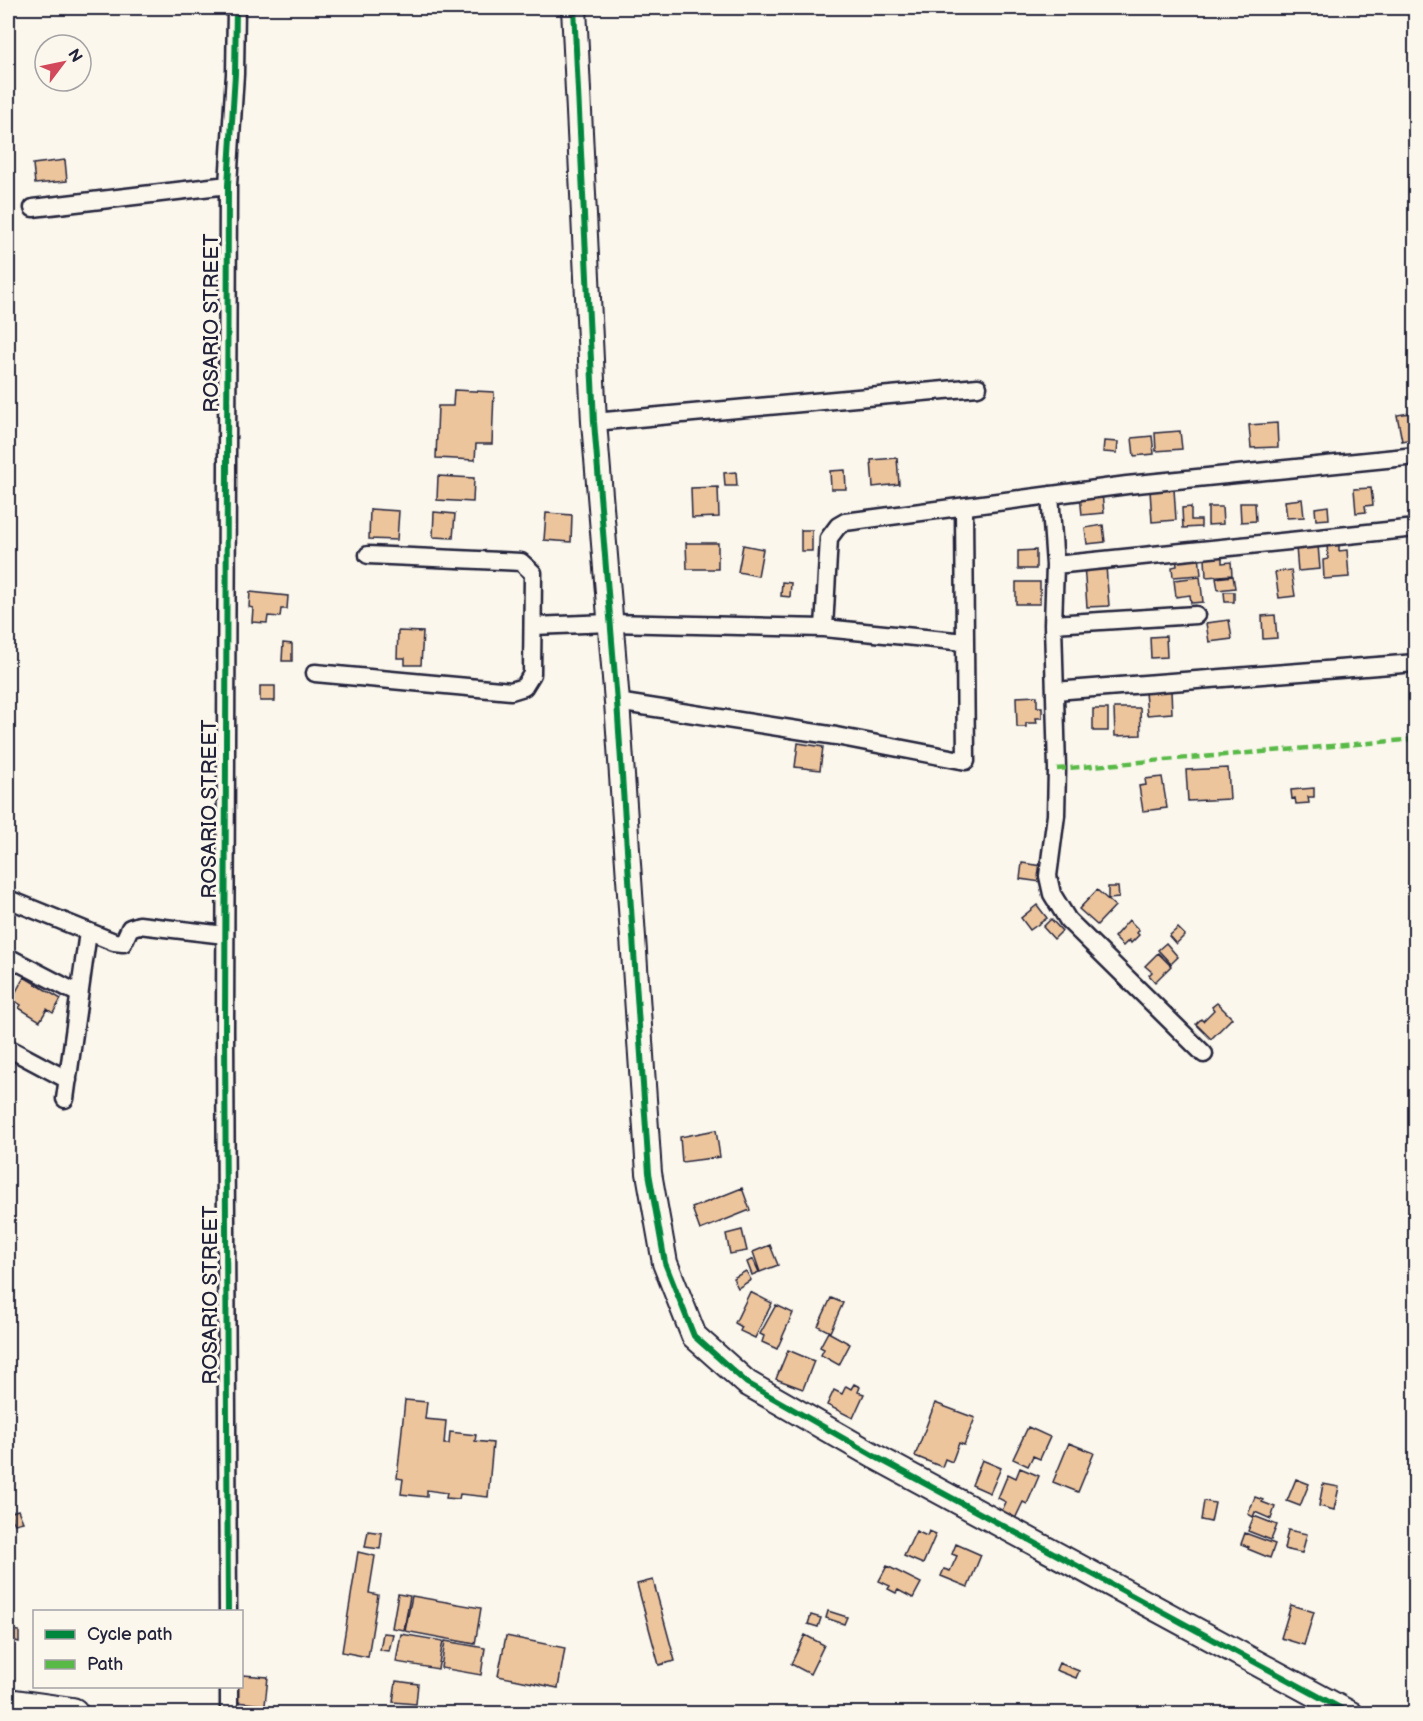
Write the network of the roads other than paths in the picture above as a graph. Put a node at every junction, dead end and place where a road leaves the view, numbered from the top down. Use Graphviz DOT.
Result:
graph roads {
  1 [pos="236,8"];
  2 [pos="574,8"];
  3 [pos="228,185"];
  4 [pos="33,208"];
  5 [pos="978,387"];
  6 [pos="594,422"];
  7 [pos="1416,456"];
  8 [pos="1050,495"];
  9 [pos="964,508"];
  10 [pos="1416,528"];
  11 [pos="368,555"];
  12 [pos="1055,565"];
  13 [pos="1196,615"];
  14 [pos="610,623"];
  15 [pos="1053,624"];
  16 [pos="533,626"];
  17 [pos="824,628"];
  18 [pos="965,642"];
  19 [pos="1416,663"];
  20 [pos="315,673"];
  21 [pos="1055,691"];
  22 [pos="617,702"];
  23 [pos="8,899"];
  24 [pos="88,932"];
  25 [pos="225,936"];
  26 [pos="8,957"];
  27 [pos="79,994"];
  28 [pos="8,1048"];
  29 [pos="1204,1054"];
  30 [pos="68,1080"];
  31 [pos="65,1099"];
  32 [pos="228,1610"];
  33 [pos="229,1688"];
  34 [pos="8,1705"];
  35 [pos="72,1713"];
  36 [pos="229,1713"];
  37 [pos="1351,1713"];
  1 -- 3 [label="street, ROSARIO STREET"];
  2 -- 6 [label="street"];
  3 -- 4 [label="street"];
  3 -- 25 [label="street, ROSARIO STREET"];
  5 -- 6 [label="street"];
  6 -- 14 [label="street"];
  7 -- 8 [label="street"];
  8 -- 9 [label="street"];
  8 -- 12 [label="street"];
  9 -- 17 [label="street"];
  9 -- 18 [label="street"];
  10 -- 12 [label="street"];
  11 -- 16 [label="street"];
  12 -- 15 [label="street"];
  13 -- 15 [label="street"];
  14 -- 16 [label="street"];
  14 -- 17 [label="street"];
  14 -- 22 [label="street"];
  15 -- 21 [label="street"];
  16 -- 20 [label="street"];
  17 -- 18 [label="street"];
  18 -- 22 [label="street"];
  19 -- 21 [label="street"];
  21 -- 29 [label="street"];
  22 -- 37 [label="street"];
  23 -- 24 [label="street"];
  24 -- 25 [label="street"];
  24 -- 27 [label="street"];
  25 -- 32 [label="street, ROSARIO STREET"];
  26 -- 27 [label="street"];
  27 -- 30 [label="street"];
  28 -- 30 [label="street"];
  30 -- 31 [label="street"];
  33 -- 36 [label="street"];
  34 -- 35 [label="highway"];
}
